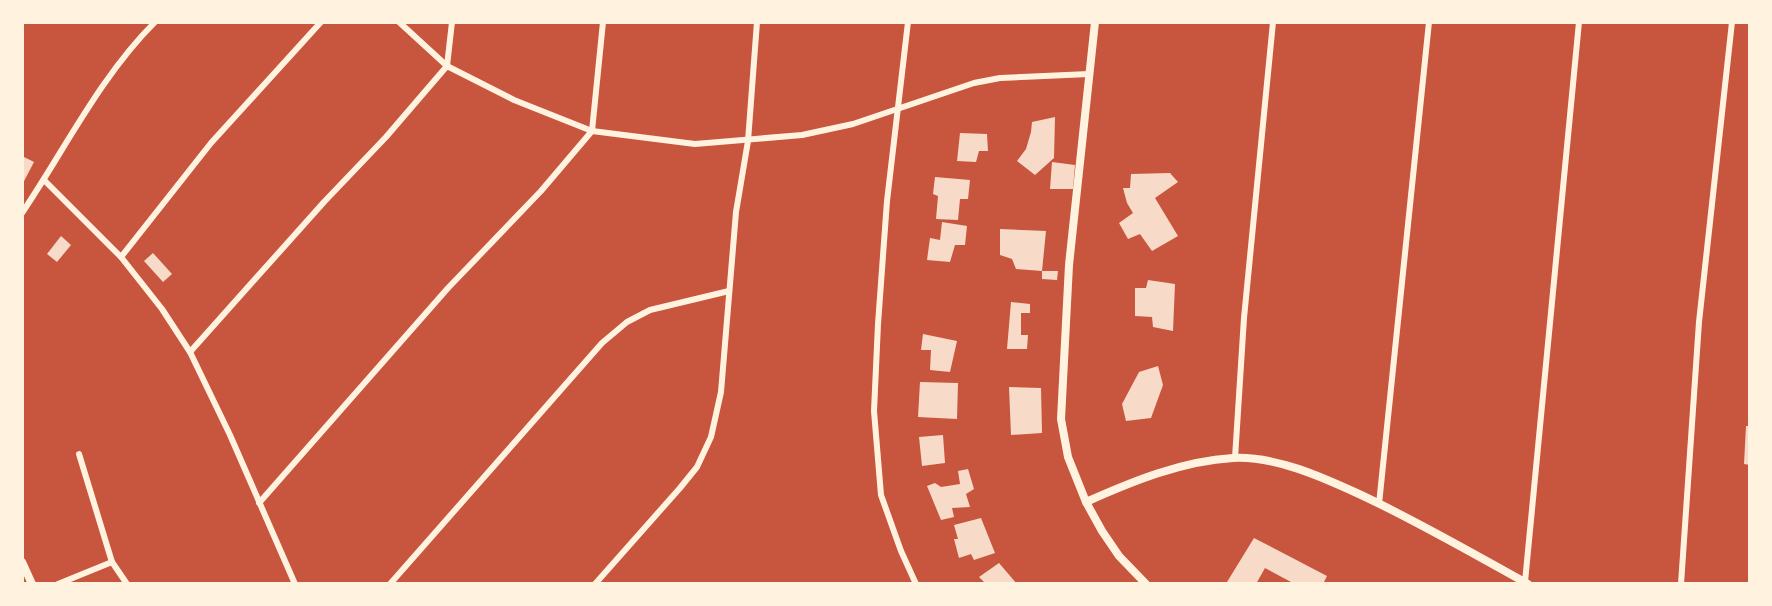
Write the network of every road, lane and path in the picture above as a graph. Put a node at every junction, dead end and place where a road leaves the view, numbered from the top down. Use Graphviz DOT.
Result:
graph roads {
  1 [pos="154,22"];
  2 [pos="321,22"];
  3 [pos="399,22"];
  4 [pos="452,22"];
  5 [pos="603,22"];
  6 [pos="757,22"];
  7 [pos="908,22"];
  8 [pos="1095,22"];
  9 [pos="1273,22"];
  10 [pos="1429,22"];
  11 [pos="1579,22"];
  12 [pos="1732,22"];
  13 [pos="447,66"];
  14 [pos="1089,75"];
  15 [pos="899,110"];
  16 [pos="592,131"];
  17 [pos="748,141"];
  18 [pos="44,180"];
  19 [pos="22,213"];
  20 [pos="121,257"];
  21 [pos="729,291"];
  22 [pos="190,352"];
  23 [pos="79,454"];
  24 [pos="1235,458"];
  25 [pos="1086,502"];
  26 [pos="259,503"];
  27 [pos="1379,504"];
  28 [pos="22,562"];
  29 [pos="112,562"];
  30 [pos="1526,583"];
  31 [pos="32,584"];
  32 [pos="58,584"];
  33 [pos="127,584"];
  34 [pos="295,584"];
  35 [pos="390,584"];
  36 [pos="596,584"];
  37 [pos="916,584"];
  38 [pos="1146,584"];
  39 [pos="1681,584"];
  1 -- 18 [label="street"];
  2 -- 20 [label="street"];
  3 -- 13 [label="street"];
  4 -- 13 [label="street"];
  5 -- 16 [label="street"];
  6 -- 17 [label="street"];
  7 -- 15 [label="street"];
  8 -- 14 [label="street"];
  9 -- 24 [label="street"];
  10 -- 27 [label="street"];
  11 -- 30 [label="street"];
  12 -- 39 [label="street"];
  13 -- 16 [label="street"];
  13 -- 22 [label="street"];
  14 -- 15 [label="street"];
  14 -- 25 [label="street"];
  15 -- 17 [label="street"];
  15 -- 37 [label="street"];
  16 -- 17 [label="street"];
  16 -- 26 [label="street"];
  17 -- 21 [label="street"];
  18 -- 19 [label="street"];
  18 -- 20 [label="street"];
  20 -- 22 [label="street"];
  21 -- 35 [label="street"];
  21 -- 36 [label="street"];
  22 -- 26 [label="street"];
  23 -- 29 [label="street"];
  24 -- 25 [label="street"];
  24 -- 27 [label="street"];
  25 -- 38 [label="street"];
  26 -- 34 [label="street"];
  27 -- 30 [label="street"];
  28 -- 31 [label="street"];
  29 -- 32 [label="street"];
  29 -- 33 [label="street"];
}
